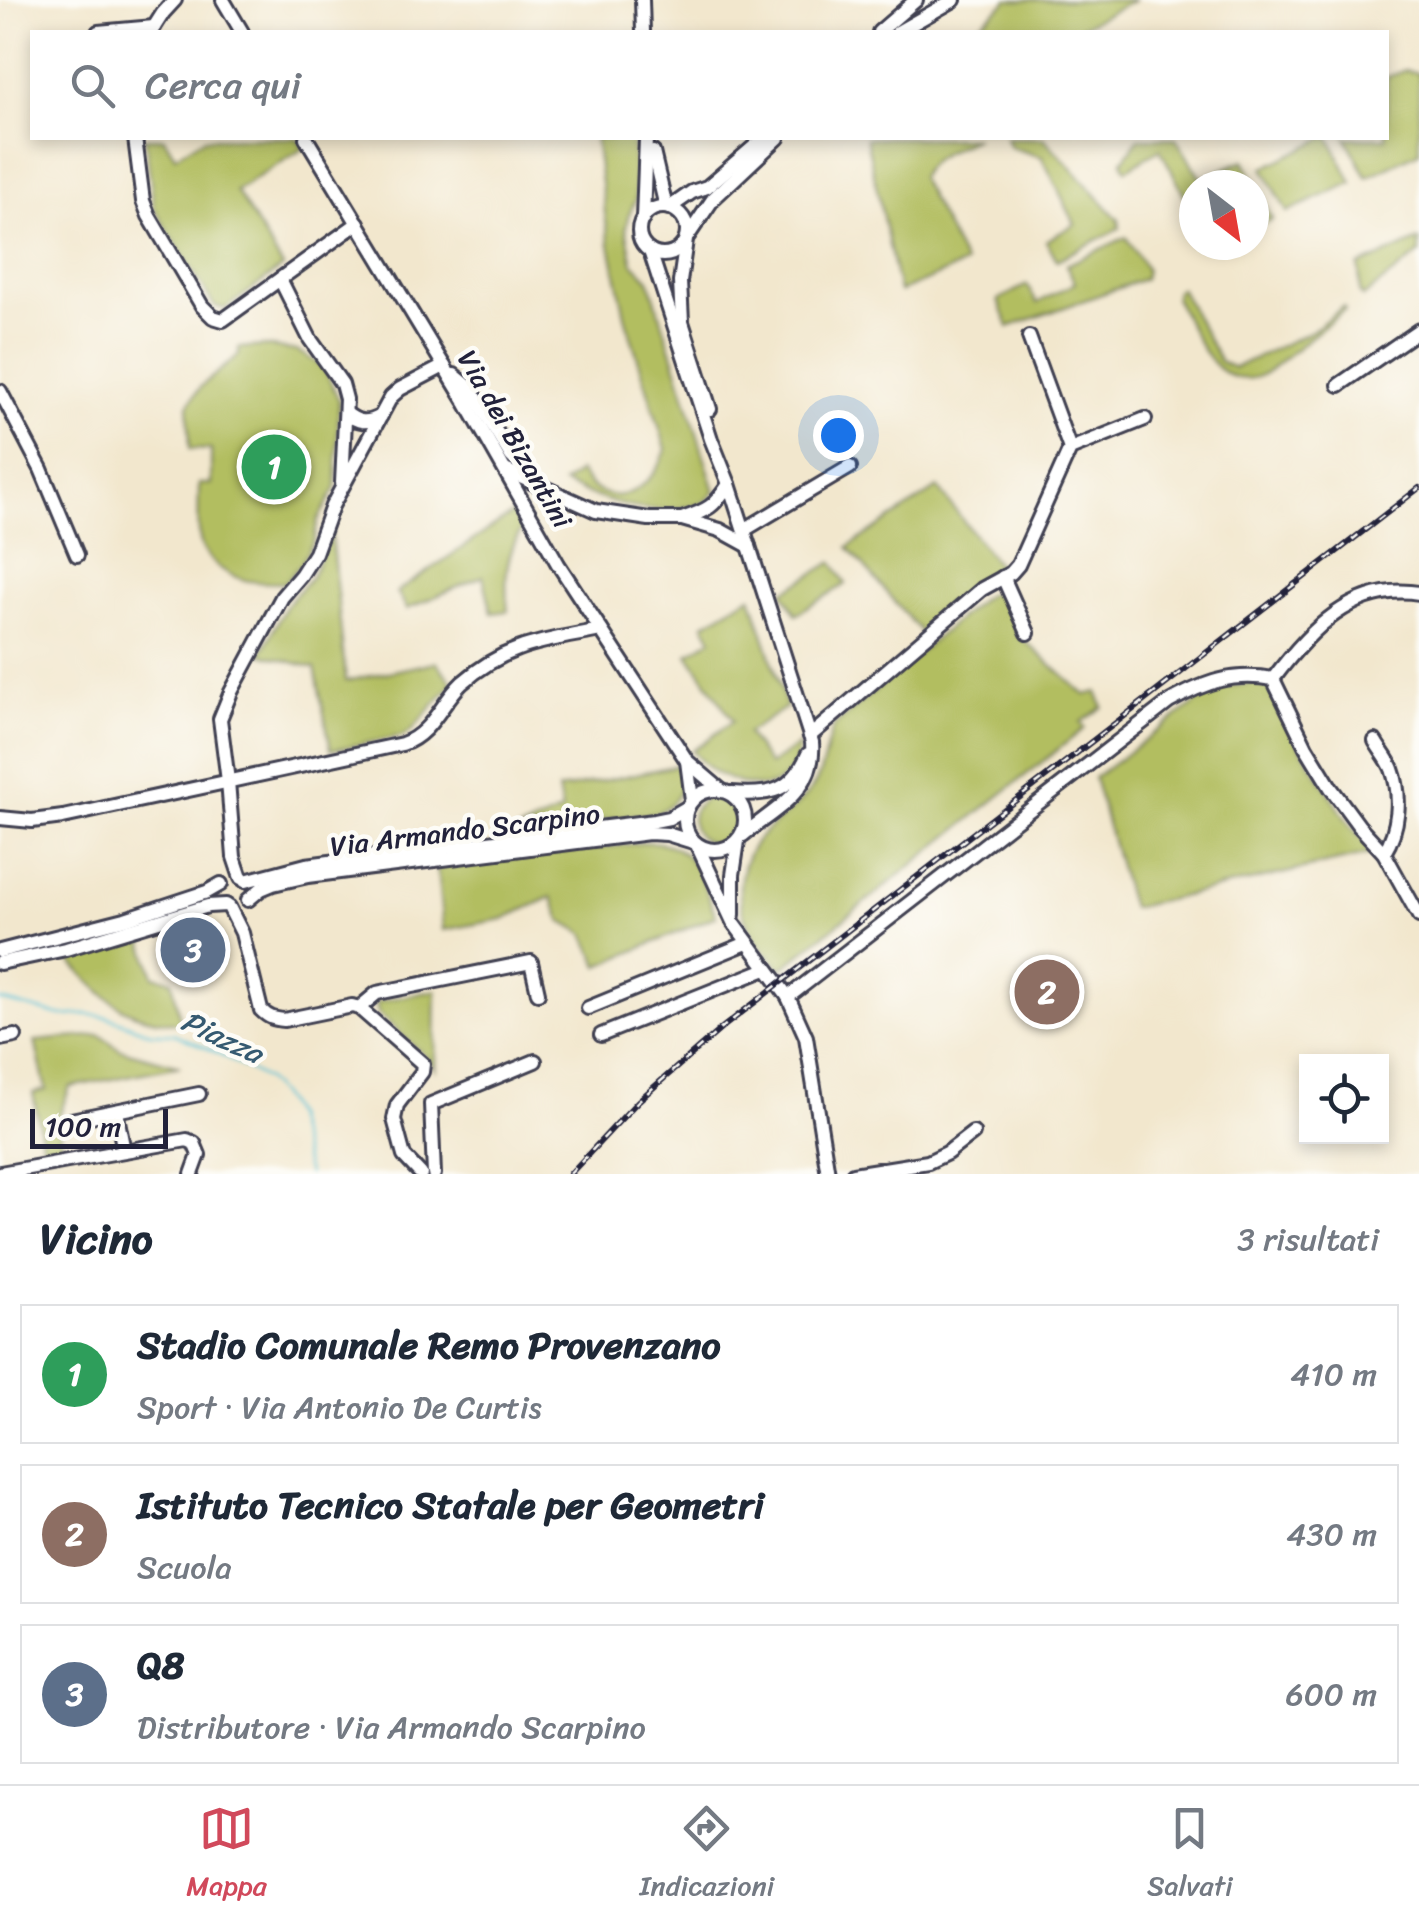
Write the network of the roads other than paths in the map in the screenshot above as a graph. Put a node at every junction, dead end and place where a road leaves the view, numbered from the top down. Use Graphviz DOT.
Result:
graph roads {
  1 [pos="175,0"];
  2 [pos="223,0"];
  3 [pos="642,0"];
  4 [pos="918,0"];
  5 [pos="954,0"];
  6 [pos="165,6"];
  7 [pos="931,15"];
  8 [pos="153,30"];
  9 [pos="241,30"];
  10 [pos="643,30"];
  11 [pos="881,30"];
  12 [pos="902,30"];
  13 [pos="134,140"];
  14 [pos="307,140"];
  15 [pos="648,140"];
  16 [pos="648,140"];
  17 [pos="762,140"];
  18 [pos="776,140"];
  19 [pos="659,184"];
  20 [pos="692,192"];
  21 [pos="668,208"];
  22 [pos="643,219"];
  23 [pos="358,223"];
  24 [pos="686,239"];
  25 [pos="650,251"];
  26 [pos="280,278"];
  27 [pos="1419,330"];
  28 [pos="1029,337"];
  29 [pos="446,368"];
  30 [pos="1339,386"];
  31 [pos="0,391"];
  32 [pos="4,413"];
  33 [pos="346,413"];
  34 [pos="381,416"];
  35 [pos="1145,419"];
  36 [pos="1070,449"];
  37 [pos="506,463"];
  38 [pos="850,467"];
  39 [pos="730,484"];
  40 [pos="541,486"];
  41 [pos="341,492"];
  42 [pos="518,496"];
  43 [pos="682,519"];
  44 [pos="744,530"];
  45 [pos="750,546"];
  46 [pos="77,555"];
  47 [pos="1003,577"];
  48 [pos="1419,593"];
  49 [pos="601,630"];
  50 [pos="1028,633"];
  51 [pos="1273,678"];
  52 [pos="811,739"];
  53 [pos="1375,741"];
  54 [pos="687,761"];
  55 [pos="228,781"];
  56 [pos="725,792"];
  57 [pos="690,804"];
  58 [pos="0,818"];
  59 [pos="740,838"];
  60 [pos="695,843"];
  61 [pos="1384,853"];
  62 [pos="234,857"];
  63 [pos="243,880"];
  64 [pos="223,882"];
  65 [pos="236,904"];
  66 [pos="1419,916"];
  67 [pos="733,922"];
  68 [pos="747,944"];
  69 [pos="0,951"];
  70 [pos="0,964"];
  71 [pos="766,969"];
  72 [pos="538,993"];
  73 [pos="788,997"];
  74 [pos="359,1008"];
  75 [pos="588,1008"];
  76 [pos="601,1035"];
  77 [pos="15,1036"];
  78 [pos="0,1039"];
  79 [pos="535,1062"];
  80 [pos="199,1094"];
  81 [pos="116,1111"];
  82 [pos="71,1120"];
  83 [pos="973,1132"];
  84 [pos="124,1152"];
  85 [pos="3,1174"];
  86 [pos="192,1174"];
  87 [pos="421,1174"];
  88 [pos="434,1174"];
  89 [pos="828,1174"];
  90 [pos="853,1174"];
  1 -- 6 [label="street"];
  2 -- 9 [label="street"];
  3 -- 10 [label="street"];
  4 -- 7 [label="street"];
  4 -- 11 [label="street"];
  5 -- 7 [label="street"];
  6 -- 8 [label="street"];
  7 -- 12 [label="street"];
  13 -- 26 [label="street"];
  14 -- 23 [label="street, Via dei Bizantini"];
  15 -- 19 [label="street"];
  16 -- 22 [label="street"];
  17 -- 20 [label="street"];
  18 -- 24 [label="street"];
  19 -- 20 [label="street"];
  19 -- 21 [label="street"];
  20 -- 21 [label="street"];
  21 -- 22 [label="street"];
  21 -- 24 [label="street"];
  22 -- 25 [label="street"];
  23 -- 26 [label="street"];
  23 -- 29 [label="street, Via dei Bizantini"];
  24 -- 25 [label="street"];
  24 -- 39 [label="street"];
  25 -- 39 [label="street"];
  26 -- 33 [label="street"];
  27 -- 30 [label="street"];
  28 -- 36 [label="street"];
  29 -- 34 [label="street"];
  29 -- 37 [label="street, Via dei Bizantini"];
  31 -- 32 [label="street"];
  32 -- 46 [label="street"];
  33 -- 34 [label="street"];
  33 -- 41 [label="street"];
  34 -- 41 [label="street"];
  35 -- 36 [label="street"];
  36 -- 47 [label="street"];
  37 -- 40 [label="street"];
  37 -- 42 [label="street, Via dei Bizantini"];
  38 -- 44 [label="street"];
  39 -- 43 [label="street"];
  39 -- 44 [label="street"];
  40 -- 42 [label="street"];
  40 -- 43 [label="street"];
  41 -- 55 [label="street"];
  42 -- 49 [label="street, Via dei Bizantini"];
  43 -- 45 [label="street"];
  44 -- 45 [label="street"];
  45 -- 52 [label="street"];
  47 -- 50 [label="street"];
  47 -- 52 [label="street"];
  48 -- 51 [label="street"];
  49 -- 54 [label="street, Via dei Bizantini"];
  49 -- 55 [label="street"];
  51 -- 61 [label="street"];
  51 -- 73 [label="street"];
  52 -- 56 [label="street"];
  52 -- 59 [label="street"];
  53 -- 61 [label="street"];
  54 -- 56 [label="street, Via dei Bizantini"];
  54 -- 57 [label="street, Via dei Bizantini"];
  55 -- 58 [label="street"];
  55 -- 62 [label="street"];
  56 -- 57 [label="street"];
  56 -- 59 [label="street"];
  57 -- 60 [label="street"];
  57 -- 63 [label="street, Via Armando Scarpino"];
  59 -- 60 [label="street"];
  59 -- 67 [label="street"];
  60 -- 65 [label="street, Via Armando Scarpino"];
  60 -- 67 [label="street"];
  61 -- 66 [label="street"];
  62 -- 63 [label="street"];
  62 -- 64 [label="street"];
  63 -- 64 [label="street"];
  63 -- 65 [label="street"];
  64 -- 65 [label="street"];
  64 -- 69 [label="street"];
  65 -- 70 [label="street, Via Armando Scarpino"];
  65 -- 74 [label="street"];
  67 -- 68 [label="street"];
  68 -- 71 [label="street"];
  68 -- 75 [label="street"];
  71 -- 73 [label="street"];
  71 -- 76 [label="street"];
  72 -- 74 [label="street"];
  73 -- 89 [label="street"];
  74 -- 87 [label="street"];
  77 -- 78 [label="street"];
  79 -- 88 [label="street"];
  80 -- 81 [label="street"];
  81 -- 82 [label="street"];
  81 -- 84 [label="street"];
  83 -- 90 [label="street"];
  84 -- 85 [label="street"];
  84 -- 86 [label="street"];
}
